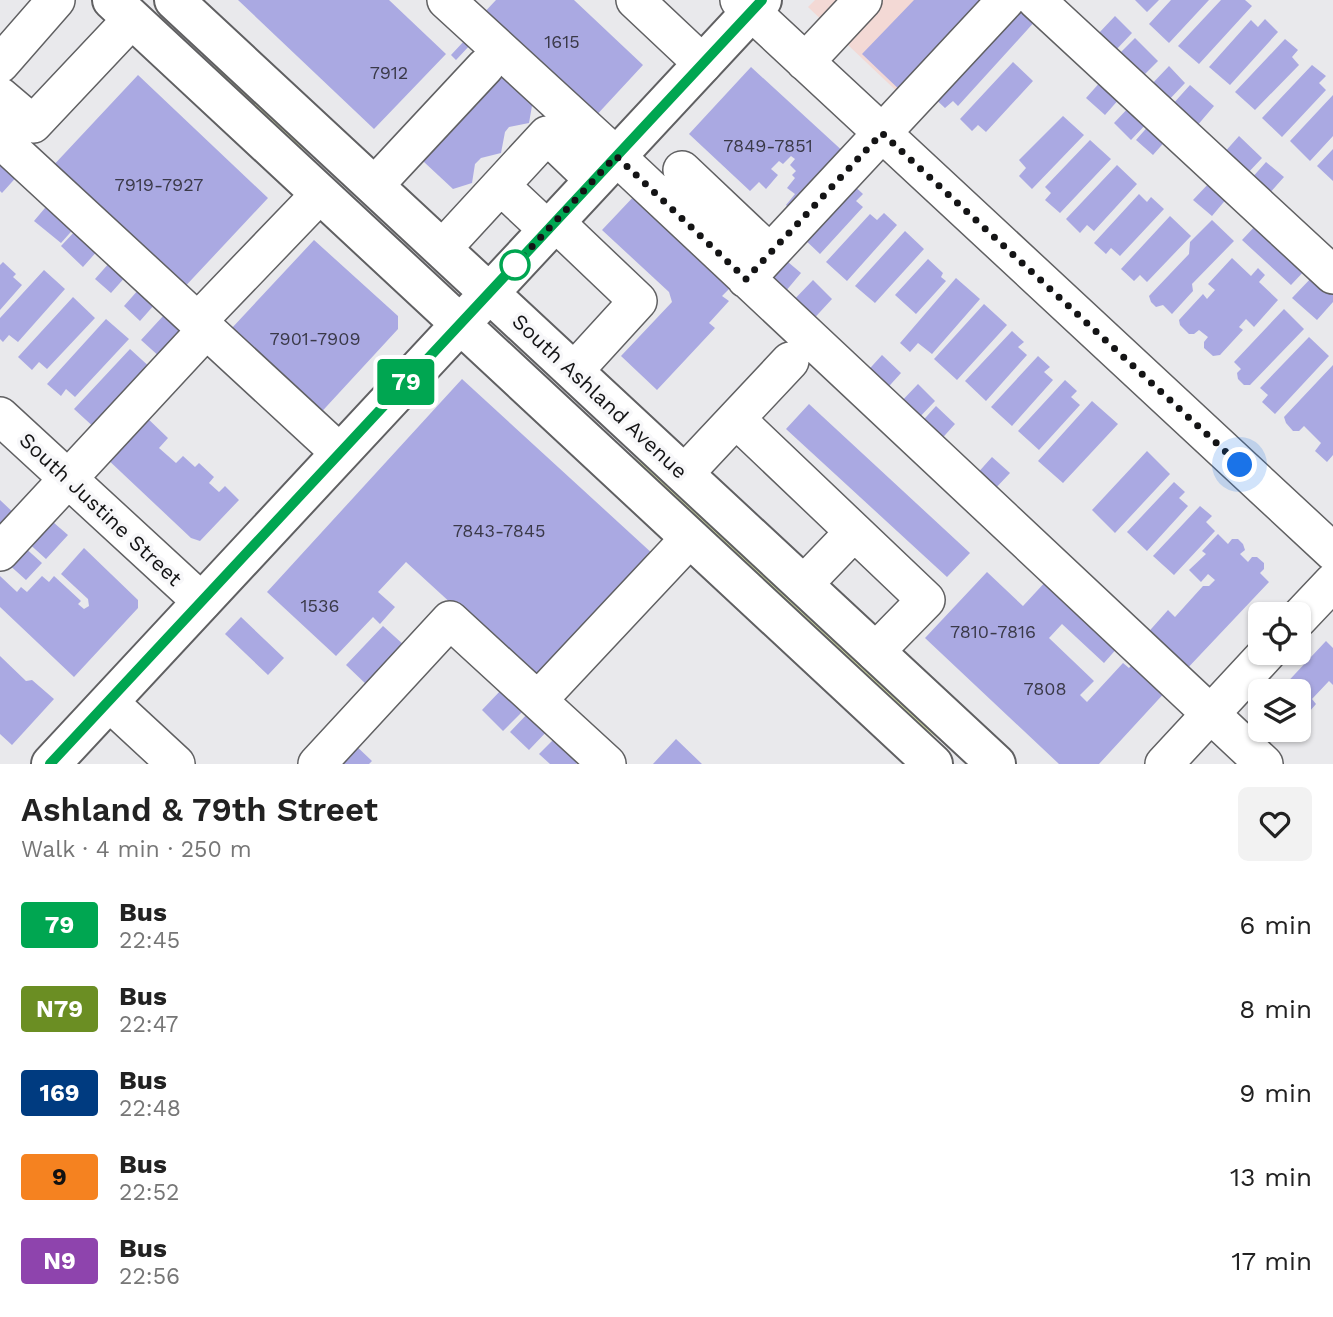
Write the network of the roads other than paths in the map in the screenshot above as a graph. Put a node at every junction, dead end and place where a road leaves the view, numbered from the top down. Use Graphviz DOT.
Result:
graph roads {
  1 [pos="56,0"];
  2 [pos="174,0"];
  3 [pos="635,0"];
  4 [pos="863,0"];
  5 [pos="1006,0"];
  6 [pos="1036,0"];
  7 [pos="751,4"];
  8 [pos="465,6"];
  9 [pos="122,9"];
  10 [pos="806,62"];
  11 [pos="0,64"];
  12 [pos="703,64"];
  13 [pos="485,68"];
  14 [pos="0,96"];
  15 [pos="882,133"];
  16 [pos="0,139"];
  17 [pos="605,168"];
  18 [pos="374,186"];
  19 [pos="501,186"];
  20 [pos="685,189"];
  21 [pos="320,194"];
  22 [pos="551,226"];
  23 [pos="757,241"];
  24 [pos="442,249"];
  25 [pos="1333,275"];
  26 [pos="746,279"];
  27 [pos="489,293"];
  28 [pos="460,324"];
  29 [pos="202,326"];
  30 [pos="790,361"];
  31 [pos="574,371"];
  32 [pos="0,416"];
  33 [pos="736,419"];
  34 [pos="340,453"];
  35 [pos="684,474"];
  36 [pos="68,479"];
  37 [pos="854,531"];
  38 [pos="690,538"];
  39 [pos="0,552"];
  40 [pos="1333,552"];
  41 [pos="1333,582"];
  42 [pos="803,585"];
  43 [pos="202,602"];
  44 [pos="1311,605"];
  45 [pos="875,652"];
  46 [pos="1256,665"];
  47 [pos="538,700"];
  48 [pos="109,702"];
  49 [pos="1210,714"];
  50 [pos="51,764"];
  51 [pos="176,764"];
  52 [pos="317,764"];
  53 [pos="607,764"];
  54 [pos="933,764"];
  55 [pos="996,764"];
  56 [pos="1164,764"];
  57 [pos="1264,764"];
  1 -- 11 [label="street"];
  2 -- 18 [label="main road, South Ashland Avenue"];
  3 -- 12 [label="street"];
  4 -- 10 [label="street"];
  5 -- 15 [label="street"];
  6 -- 25 [label="street"];
  7 -- 10 [label="street"];
  7 -- 12 [label="main road"];
  8 -- 17 [label="street"];
  9 -- 14 [label="street"];
  9 -- 21 [label="main road, South Ashland Avenue"];
  10 -- 15 [label="street"];
  12 -- 17 [label="main road"];
  13 -- 18 [label="street"];
  15 -- 26 [label="street"];
  15 -- 40 [label="street"];
  16 -- 29 [label="street"];
  17 -- 19 [label="street"];
  17 -- 20 [label="street"];
  17 -- 22 [label="main road"];
  18 -- 24 [label="main road, South Ashland Avenue"];
  19 -- 22 [label="street"];
  19 -- 24 [label="street"];
  20 -- 23 [label="street"];
  20 -- 26 [label="street"];
  21 -- 28 [label="main road, South Ashland Avenue"];
  21 -- 29 [label="street"];
  22 -- 27 [label="main road"];
  22 -- 31 [label="street"];
  24 -- 27 [label="main road, South Ashland Avenue"];
  26 -- 49 [label="street"];
  27 -- 28 [label="main road"];
  27 -- 31 [label="main road, South Ashland Avenue"];
  28 -- 34 [label="main road"];
  28 -- 38 [label="main road, South Ashland Avenue"];
  29 -- 34 [label="street"];
  29 -- 36 [label="street"];
  30 -- 33 [label="street"];
  31 -- 35 [label="main road, South Ashland Avenue"];
  32 -- 36 [label="street, South Justine Street"];
  33 -- 35 [label="street"];
  33 -- 37 [label="street"];
  34 -- 43 [label="main road"];
  35 -- 42 [label="main road, South Ashland Avenue"];
  36 -- 39 [label="street"];
  36 -- 43 [label="street, South Justine Street"];
  37 -- 42 [label="street"];
  37 -- 45 [label="street"];
  38 -- 47 [label="street"];
  38 -- 54 [label="main road, South Ashland Avenue"];
  41 -- 44 [label="street"];
  42 -- 45 [label="main road, South Ashland Avenue"];
  43 -- 48 [label="main road"];
  45 -- 55 [label="main road, South Ashland Avenue"];
  46 -- 49 [label="street"];
  47 -- 52 [label="street"];
  47 -- 53 [label="street"];
  48 -- 50 [label="main road"];
  48 -- 51 [label="street"];
  49 -- 56 [label="street"];
  49 -- 57 [label="street"];
}
